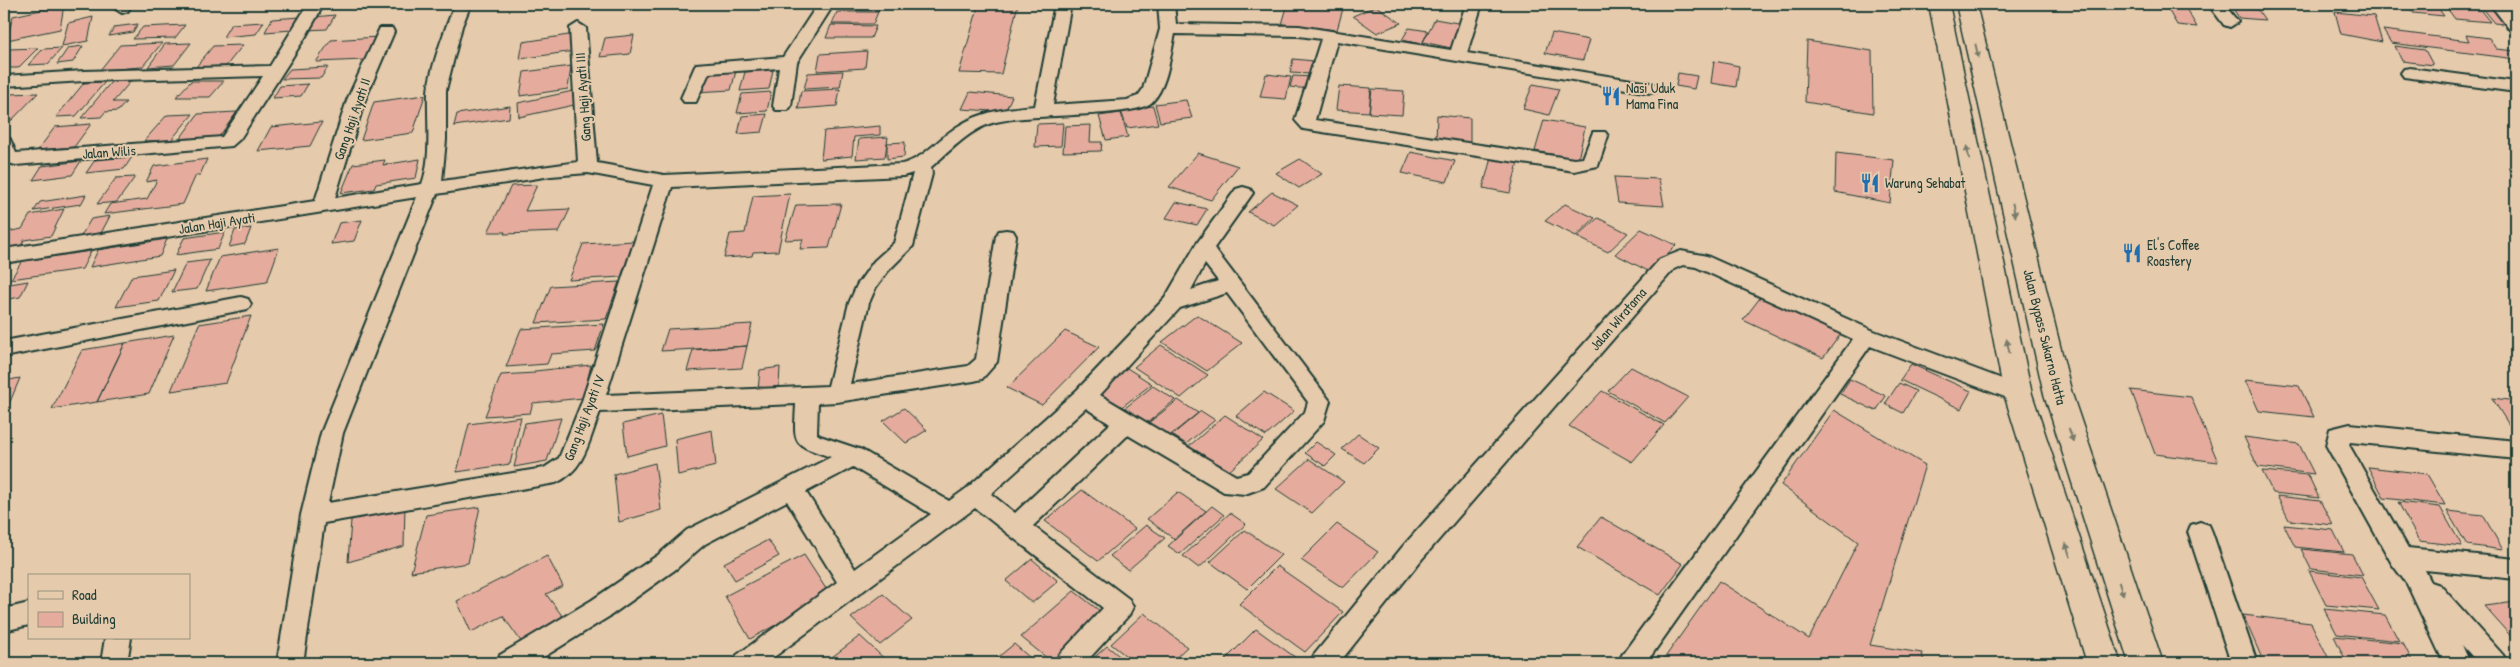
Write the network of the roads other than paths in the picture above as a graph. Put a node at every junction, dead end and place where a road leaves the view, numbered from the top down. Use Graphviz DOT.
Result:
graph roads {
  1 [pos="316,4"];
  2 [pos="463,4"];
  3 [pos="826,4"];
  4 [pos="1063,4"];
  5 [pos="1166,4"];
  6 [pos="1474,4"];
  7 [pos="1938,4"];
  8 [pos="1966,4"];
  9 [pos="2216,4"];
  10 [pos="2498,4"];
  11 [pos="2230,22"];
  12 [pos="2516,26"];
  13 [pos="578,28"];
  14 [pos="1168,29"];
  15 [pos="386,32"];
  16 [pos="1331,35"];
  17 [pos="1458,55"];
  18 [pos="788,62"];
  19 [pos="275,71"];
  20 [pos="2410,73"];
  21 [pos="4,81"];
  22 [pos="2516,87"];
  23 [pos="1650,88"];
  24 [pos="690,98"];
  25 [pos="782,106"];
  26 [pos="1042,111"];
  27 [pos="1599,136"];
  28 [pos="4,143"];
  29 [pos="921,166"];
  30 [pos="588,167"];
  31 [pos="1974,178"];
  32 [pos="664,181"];
  33 [pos="2007,182"];
  34 [pos="430,191"];
  35 [pos="1243,193"];
  36 [pos="323,207"];
  37 [pos="1006,236"];
  38 [pos="1204,248"];
  39 [pos="4,256"];
  40 [pos="1230,284"];
  41 [pos="1174,303"];
  42 [pos="241,304"];
  43 [pos="1866,336"];
  44 [pos="4,349"];
  45 [pos="837,394"];
  46 [pos="2018,394"];
  47 [pos="806,395"];
  48 [pos="1084,396"];
  49 [pos="592,404"];
  50 [pos="1126,423"];
  51 [pos="2516,450"];
  52 [pos="854,456"];
  53 [pos="790,488"];
  54 [pos="975,495"];
  55 [pos="949,513"];
  56 [pos="313,515"];
  57 [pos="1015,528"];
  58 [pos="2200,532"];
  59 [pos="2408,567"];
  60 [pos="2516,569"];
  61 [pos="852,585"];
  62 [pos="28,614"];
  63 [pos="4,620"];
  64 [pos="118,640"];
  65 [pos="114,663"];
  66 [pos="290,663"];
  67 [pos="508,663"];
  68 [pos="746,663"];
  69 [pos="1068,663"];
  70 [pos="1323,663"];
  71 [pos="1630,663"];
  72 [pos="2104,663"];
  73 [pos="2146,663"];
  74 [pos="2244,663"];
  75 [pos="2457,663"];
  76 [pos="2494,663"];
  1 -- 19 [label="street"];
  2 -- 34 [label="street"];
  3 -- 18 [label="street"];
  4 -- 26 [label="street"];
  5 -- 14 [label="street"];
  6 -- 17 [label="street"];
  31 -- 7 [label="highway, one-way"];
  8 -- 33 [label="highway, Jalan Bypass Sukarno Hatta, one-way"];
  9 -- 11 [label="street"];
  10 -- 12 [label="street"];
  13 -- 30 [label="street, Gang Haji Ayati III"];
  14 -- 16 [label="street"];
  14 -- 26 [label="street"];
  15 -- 36 [label="street, Gang Haji Ayati II"];
  16 -- 17 [label="street"];
  16 -- 27 [label="street"];
  17 -- 23 [label="street"];
  18 -- 24 [label="street"];
  18 -- 25 [label="street"];
  19 -- 21 [label="street"];
  19 -- 28 [label="street, Jalan Wilis"];
  20 -- 22 [label="street"];
  26 -- 29 [label="street"];
  29 -- 32 [label="street, Jalan Haji Ayati"];
  29 -- 45 [label="street"];
  30 -- 32 [label="street, Jalan Haji Ayati"];
  30 -- 34 [label="street, Jalan Haji Ayati"];
  31 -- 33 [label="highway"];
  46 -- 31 [label="highway, one-way"];
  32 -- 49 [label="street, Gang Haji Ayati IV"];
  33 -- 73 [label="highway, Jalan Bypass Sukarno Hatta, one-way"];
  34 -- 36 [label="street, Jalan Haji Ayati"];
  34 -- 56 [label="street"];
  35 -- 38 [label="street"];
  36 -- 39 [label="street, Jalan Haji Ayati"];
  37 -- 45 [label="street"];
  38 -- 40 [label="street"];
  38 -- 41 [label="street"];
  40 -- 41 [label="street"];
  40 -- 50 [label="street"];
  41 -- 48 [label="street"];
  42 -- 44 [label="street"];
  43 -- 46 [label="street, Jalan Wiratama"];
  43 -- 70 [label="street, Jalan Wiratama"];
  43 -- 71 [label="street"];
  45 -- 47 [label="street"];
  72 -- 46 [label="highway, one-way"];
  47 -- 49 [label="street"];
  47 -- 52 [label="street"];
  48 -- 50 [label="street"];
  48 -- 54 [label="street"];
  49 -- 56 [label="street, Gang Haji Ayati IV"];
  50 -- 57 [label="street"];
  51 -- 59 [label="street"];
  52 -- 53 [label="street"];
  52 -- 55 [label="street"];
  53 -- 61 [label="street"];
  53 -- 67 [label="street"];
  54 -- 55 [label="street"];
  54 -- 57 [label="street"];
  55 -- 61 [label="street"];
  56 -- 66 [label="street"];
  57 -- 69 [label="street"];
  58 -- 74 [label="street"];
  59 -- 60 [label="street"];
  59 -- 75 [label="street"];
  59 -- 76 [label="street"];
  61 -- 68 [label="street"];
  62 -- 63 [label="street"];
  64 -- 65 [label="street"];
}
